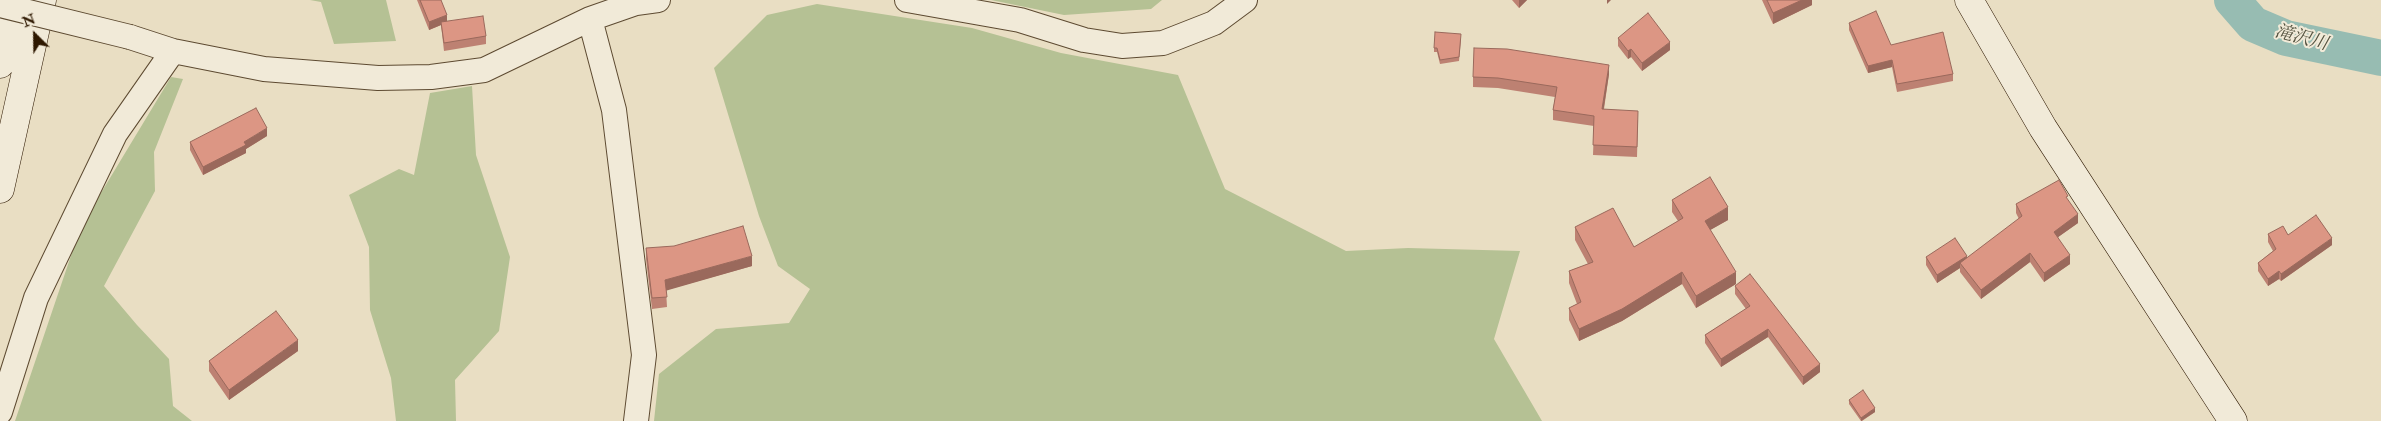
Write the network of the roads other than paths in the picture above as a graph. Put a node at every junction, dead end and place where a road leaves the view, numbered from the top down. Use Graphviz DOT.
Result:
graph roads {
  1 [pos="15,0"];
  2 [pos="42,0"];
  3 [pos="56,0"];
  4 [pos="658,0"];
  5 [pos="908,0"];
  6 [pos="1245,0"];
  7 [pos="1969,0"];
  8 [pos="0,5"];
  9 [pos="590,19"];
  10 [pos="173,51"];
  11 [pos="0,64"];
  12 [pos="0,190"];
  13 [pos="0,412"];
  14 [pos="636,421"];
  15 [pos="2233,421"];
  1 -- 11 [label="street"];
  2 -- 12 [label="street"];
  3 -- 12 [label="street"];
  4 -- 9 [label="street"];
  5 -- 6 [label="street"];
  7 -- 15 [label="street"];
  8 -- 10 [label="street, bridge"];
  9 -- 10 [label="street"];
  9 -- 14 [label="street"];
  10 -- 13 [label="street"];
}
